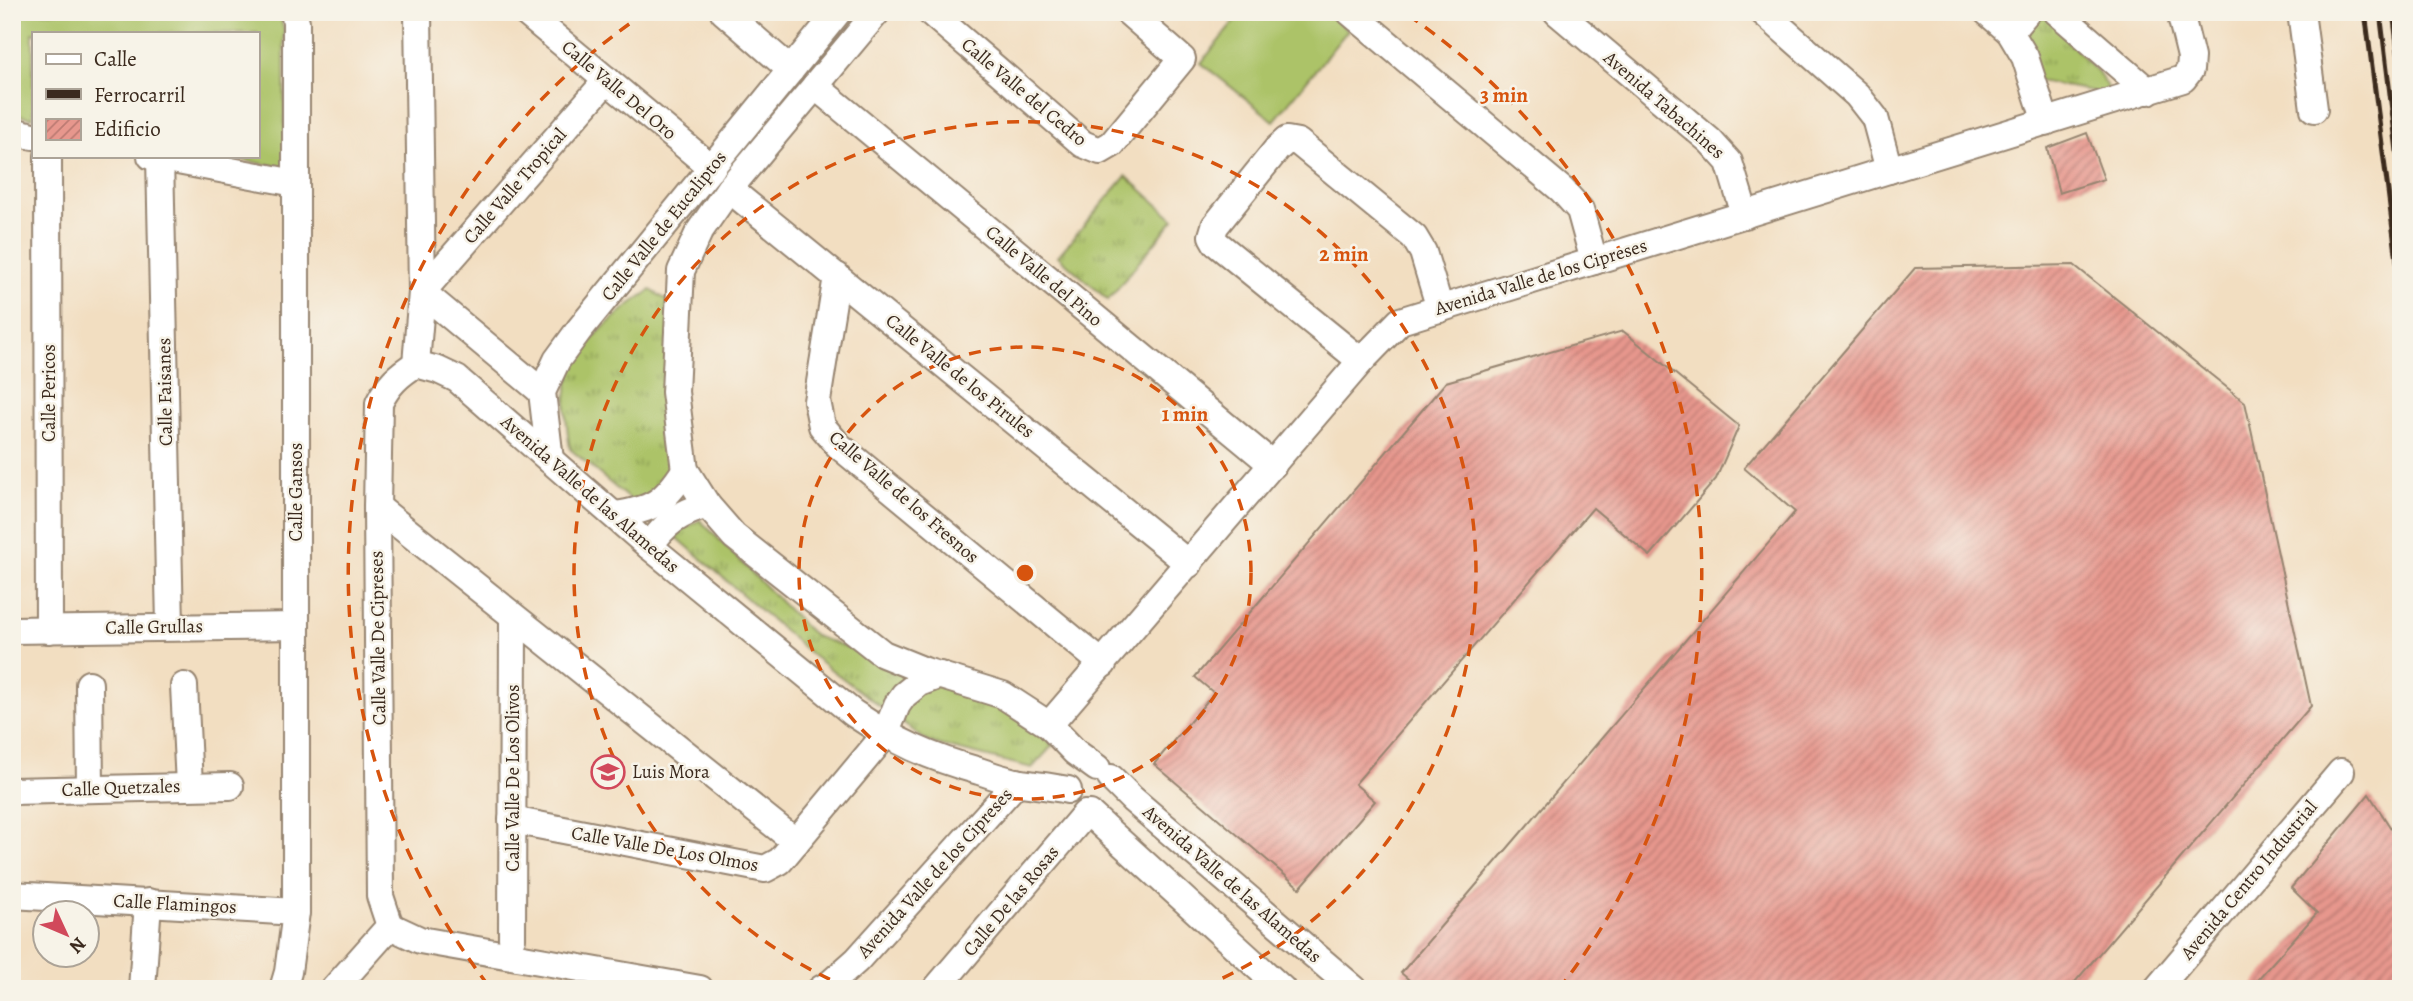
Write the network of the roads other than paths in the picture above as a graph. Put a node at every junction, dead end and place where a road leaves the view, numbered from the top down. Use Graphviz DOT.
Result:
graph roads {
  1 [pos="293,12"];
  2 [pos="418,12"];
  3 [pos="525,12"];
  4 [pos="724,12"];
  5 [pos="838,12"];
  6 [pos="877,12"];
  7 [pos="929,12"];
  8 [pos="1128,12"];
  9 [pos="1350,12"];
  10 [pos="1557,12"];
  11 [pos="1763,12"];
  12 [pos="1987,12"];
  13 [pos="2057,12"];
  14 [pos="2180,12"];
  15 [pos="2301,12"];
  16 [pos="2018,22"];
  17 [pos="791,69"];
  18 [pos="607,80"];
  19 [pos="815,86"];
  20 [pos="2148,91"];
  21 [pos="2314,109"];
  22 [pos="2046,122"];
  23 [pos="12,131"];
  24 [pos="32,136"];
  25 [pos="48,158"];
  26 [pos="155,158"];
  27 [pos="160,158"];
  28 [pos="712,168"];
  29 [pos="1889,170"];
  30 [pos="295,183"];
  31 [pos="729,189"];
  32 [pos="1745,215"];
  33 [pos="650,244"];
  34 [pos="1594,261"];
  35 [pos="681,271"];
  36 [pos="837,276"];
  37 [pos="422,292"];
  38 [pos="1440,309"];
  39 [pos="1361,361"];
  40 [pos="416,364"];
  41 [pos="542,392"];
  42 [pos="550,460"];
  43 [pos="1273,465"];
  44 [pos="685,470"];
  45 [pos="707,505"];
  46 [pos="377,508"];
  47 [pos="615,516"];
  48 [pos="649,546"];
  49 [pos="1189,564"];
  50 [pos="513,618"];
  51 [pos="170,626"];
  52 [pos="296,626"];
  53 [pos="12,630"];
  54 [pos="50,630"];
  55 [pos="1103,664"];
  56 [pos="940,675"];
  57 [pos="89,684"];
  58 [pos="184,686"];
  59 [pos="1049,725"];
  60 [pos="885,735"];
  61 [pos="2341,772"];
  62 [pos="1104,773"];
  63 [pos="1017,782"];
  64 [pos="189,785"];
  65 [pos="230,786"];
  66 [pos="90,789"];
  67 [pos="1068,790"];
  68 [pos="12,791"];
  69 [pos="1088,814"];
  70 [pos="512,821"];
  71 [pos="796,842"];
  72 [pos="12,895"];
  73 [pos="148,902"];
  74 [pos="296,912"];
  75 [pos="390,926"];
  76 [pos="512,938"];
  77 [pos="288,983"];
  78 [pos="142,989"];
  79 [pos="334,989"];
  80 [pos="700,989"];
  81 [pos="821,989"];
  82 [pos="936,989"];
  83 [pos="1282,989"];
  84 [pos="1354,989"];
  85 [pos="2157,989"];
  1 -- 30 [label="street, Calle Gansos"];
  2 -- 37 [label="street"];
  3 -- 18 [label="street, Calle Valle Del Oro"];
  4 -- 17 [label="street"];
  5 -- 17 [label="street, Calle Valle de Eucaliptos"];
  6 -- 19 [label="street, Calle Valle de Eucaliptos"];
  7 -- 8 [label="street, Calle Valle del Cedro"];
  9 -- 34 [label="street"];
  10 -- 32 [label="street, Avenida Tabachines"];
  11 -- 29 [label="street"];
  12 -- 16 [label="street"];
  13 -- 20 [label="street"];
  14 -- 20 [label="street, Avenida Valle de los Cipreses"];
  15 -- 21 [label="street"];
  16 -- 22 [label="street"];
  17 -- 28 [label="street, Calle Valle de Eucaliptos"];
  18 -- 28 [label="street, Calle Valle Del Oro"];
  18 -- 37 [label="street, Calle Valle Tropical"];
  19 -- 31 [label="street, Calle Valle de Eucaliptos"];
  19 -- 43 [label="street, Calle Valle del Pino"];
  20 -- 22 [label="street, Avenida Valle de los Cipreses"];
  22 -- 29 [label="street, Avenida Valle de los Cipreses"];
  23 -- 24 [label="street"];
  25 -- 54 [label="street, Calle Pericos"];
  26 -- 51 [label="street, Calle Faisanes"];
  27 -- 30 [label="street"];
  28 -- 33 [label="street, Calle Valle de Eucaliptos"];
  29 -- 32 [label="street, Avenida Valle de los Cipreses"];
  30 -- 52 [label="street, Calle Gansos"];
  31 -- 35 [label="street, Calle Valle de Eucaliptos"];
  31 -- 36 [label="street, Calle Valle de los Pirules"];
  32 -- 34 [label="street, Avenida Valle de los Cipreses"];
  33 -- 35 [label="street"];
  33 -- 41 [label="street, Calle Valle de Eucaliptos"];
  34 -- 38 [label="street, Avenida Valle de los Cipreses"];
  35 -- 44 [label="street, Calle Valle de Eucaliptos"];
  36 -- 49 [label="street, Calle Valle de los Pirules"];
  36 -- 55 [label="street, Calle Valle de los Fresnos"];
  37 -- 40 [label="street"];
  37 -- 41 [label="street"];
  38 -- 39 [label="street, Avenida Valle de los Cipreses"];
  38 -- 39 [label="street"];
  39 -- 43 [label="street, Avenida Valle de los Cipreses"];
  40 -- 42 [label="street, Avenida Valle de las Alamedas"];
  40 -- 46 [label="street, Calle Valle De Cipreses"];
  41 -- 42 [label="street"];
  42 -- 47 [label="street, Avenida Valle de las Alamedas"];
  43 -- 49 [label="street, Avenida Valle de los Cipreses"];
  44 -- 45 [label="street, Avenida Valle de las Alamedas"];
  44 -- 47 [label="street"];
  45 -- 48 [label="street"];
  45 -- 56 [label="street, Avenida Valle de las Alamedas"];
  46 -- 50 [label="street"];
  46 -- 75 [label="street, Calle Valle De Cipreses"];
  47 -- 48 [label="street, Avenida Valle de las Alamedas"];
  48 -- 60 [label="street, Avenida Valle de las Alamedas"];
  49 -- 55 [label="street, Avenida Valle de los Cipreses"];
  50 -- 70 [label="street, Calle Valle De Los Olivos"];
  50 -- 71 [label="street"];
  51 -- 52 [label="street, Calle Grullas"];
  51 -- 54 [label="street, Calle Grullas"];
  52 -- 74 [label="street, Calle Gansos"];
  53 -- 54 [label="street, Calle Grullas"];
  55 -- 59 [label="street, Avenida Valle de los Cipreses"];
  56 -- 59 [label="street, Avenida Valle de las Alamedas"];
  56 -- 60 [label="street, Calle Valle De Los Olmos"];
  57 -- 66 [label="street"];
  58 -- 64 [label="street"];
  59 -- 62 [label="street, Avenida Valle de las Alamedas"];
  60 -- 63 [label="street, Avenida Valle de las Alamedas"];
  60 -- 71 [label="street, Calle Valle De Los Olmos"];
  61 -- 85 [label="street, Avenida Centro Industrial"];
  62 -- 67 [label="street"];
  62 -- 69 [label="street"];
  62 -- 84 [label="street, Avenida Valle de las Alamedas"];
  63 -- 67 [label="street, Avenida Valle de las Alamedas"];
  63 -- 81 [label="street, Avenida Valle de los Cipreses"];
  64 -- 65 [label="street, Calle Quetzales"];
  64 -- 66 [label="street, Calle Quetzales"];
  66 -- 68 [label="street, Calle Quetzales"];
  67 -- 69 [label="street"];
  69 -- 82 [label="street, Calle De las Rosas"];
  69 -- 83 [label="street"];
  70 -- 71 [label="street, Calle Valle De Los Olmos"];
  70 -- 76 [label="street, Calle Valle De Los Olivos"];
  72 -- 73 [label="street, Calle Flamingos"];
  73 -- 74 [label="street, Calle Flamingos"];
  73 -- 78 [label="street"];
  74 -- 77 [label="street, Calle Gansos"];
  75 -- 79 [label="street"];
  75 -- 80 [label="street"];
}
